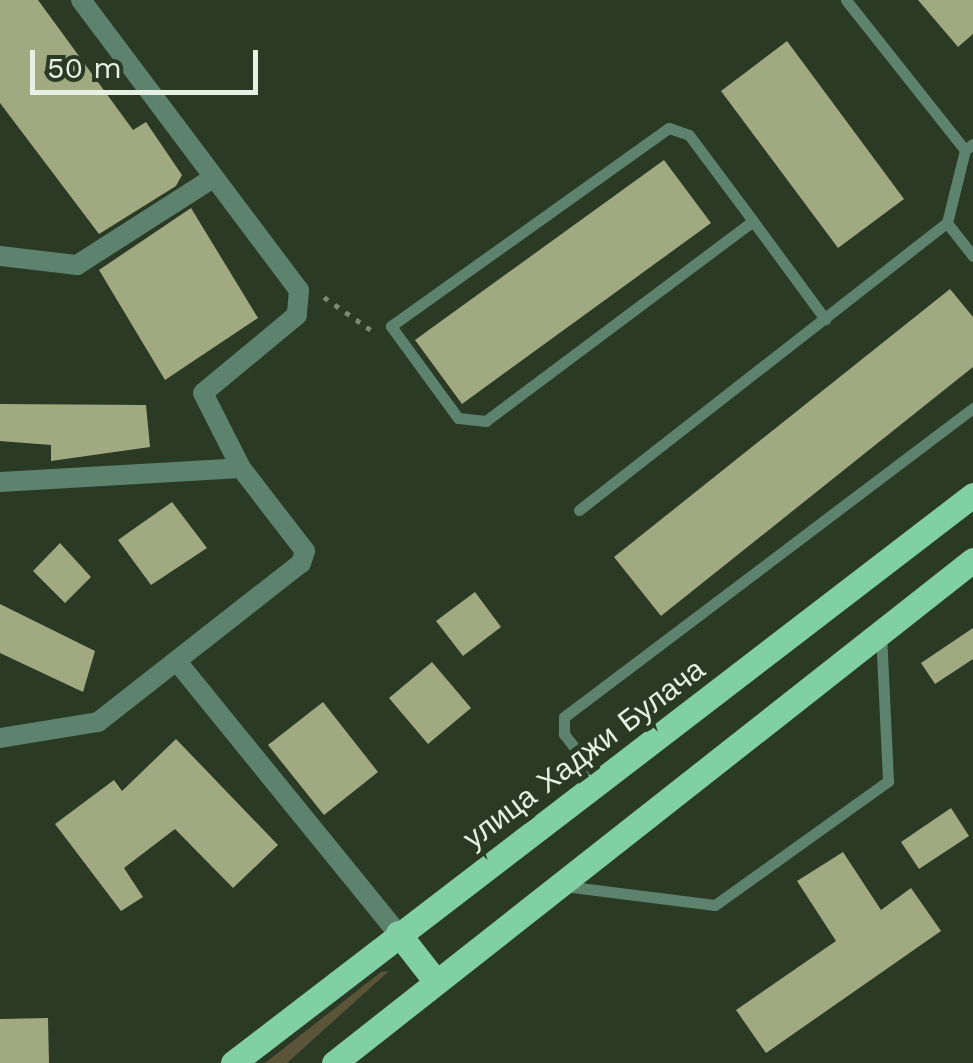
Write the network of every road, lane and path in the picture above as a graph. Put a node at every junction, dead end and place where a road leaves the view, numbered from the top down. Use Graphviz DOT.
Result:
graph roads {
  1 [pos="80,0"];
  2 [pos="846,0"];
  3 [pos="969,147"];
  4 [pos="210,180"];
  5 [pos="753,222"];
  6 [pos="948,224"];
  7 [pos="0,256"];
  8 [pos="973,256"];
  9 [pos="302,299"];
  10 [pos="825,318"];
  11 [pos="390,326"];
  12 [pos="973,408"];
  13 [pos="241,468"];
  14 [pos="0,482"];
  15 [pos="973,495"];
  16 [pos="580,510"];
  17 [pos="973,560"];
  18 [pos="880,631"];
  19 [pos="179,664"];
  20 [pos="0,738"];
  21 [pos="602,783"];
  22 [pos="554,884"];
  23 [pos="398,933"];
  24 [pos="434,979"];
  25 [pos="342,1059"];
  26 [pos="233,1063"];
  1 -- 4 [label="street"];
  2 -- 3 [label="lane"];
  3 -- 6 [label="lane"];
  4 -- 7 [label="street"];
  4 -- 9 [label="street"];
  5 -- 10 [label="lane"];
  5 -- 11 [label="lane"];
  5 -- 11 [label="lane"];
  6 -- 8 [label="lane"];
  6 -- 10 [label="lane"];
  9 -- 11 [label="path"];
  9 -- 13 [label="street"];
  10 -- 16 [label="lane"];
  12 -- 21 [label="lane"];
  13 -- 14 [label="street"];
  13 -- 19 [label="street"];
  15 -- 21 [label="main road, улица Хаджи Булача"];
  17 -- 18 [label="main road"];
  18 -- 22 [label="main road"];
  18 -- 22 [label="lane"];
  19 -- 20 [label="street"];
  19 -- 23 [label="street"];
  21 -- 23 [label="main road, улица Хаджи Булача"];
  22 -- 24 [label="main road"];
  23 -- 24 [label="main road"];
  23 -- 26 [label="main road, улица Хаджи Булача"];
  24 -- 25 [label="main road"];
}
